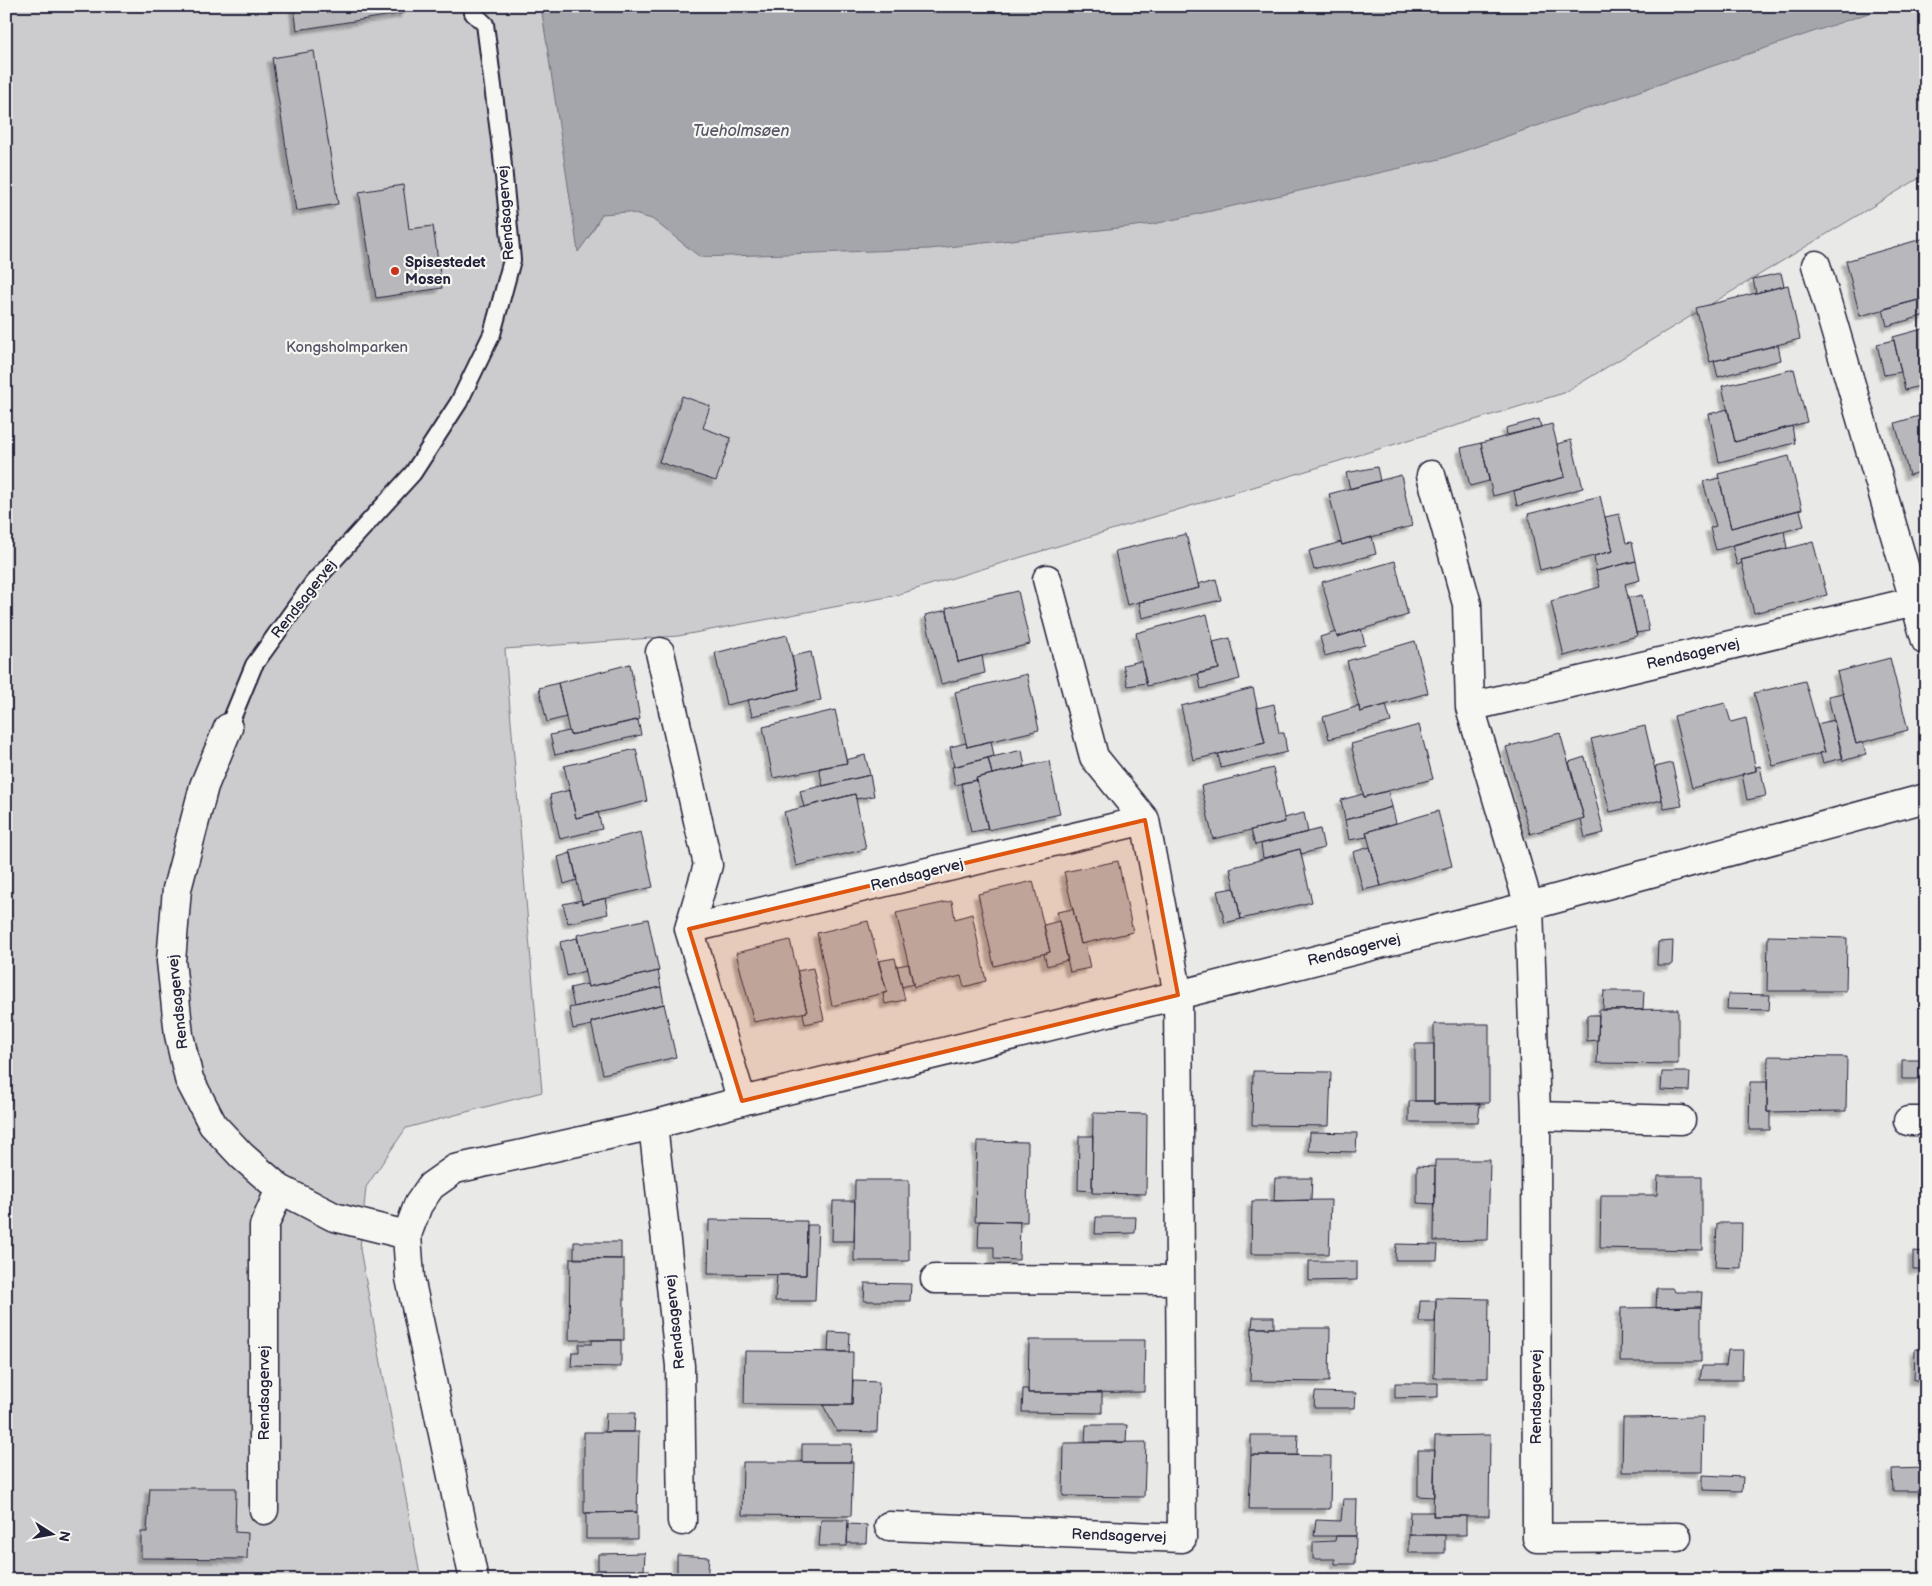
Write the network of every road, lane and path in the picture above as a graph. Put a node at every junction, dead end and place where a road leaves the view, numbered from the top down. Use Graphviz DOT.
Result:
graph roads {
  1 [pos="473,13"];
  2 [pos="1816,265"];
  3 [pos="1431,475"];
  4 [pos="1047,579"];
  5 [pos="1915,601"];
  6 [pos="1926,641"];
  7 [pos="660,652"];
  8 [pos="1470,708"];
  9 [pos="228,728"];
  10 [pos="1926,798"];
  11 [pos="1144,820"];
  12 [pos="1529,906"];
  13 [pos="689,930"];
  14 [pos="1178,995"];
  15 [pos="742,1101"];
  16 [pos="1536,1116"];
  17 [pos="1681,1120"];
  18 [pos="653,1125"];
  19 [pos="280,1189"];
  20 [pos="407,1235"];
  21 [pos="935,1279"];
  22 [pos="1180,1280"];
  23 [pos="264,1510"];
  24 [pos="682,1521"];
  25 [pos="889,1526"];
  26 [pos="1677,1537"];
  27 [pos="466,1546"];
  28 [pos="466,1580"];
  29 [pos="474,1580"];
  1 -- 9 [label="lane, Rendsagervej"];
  2 -- 5 [label="street"];
  3 -- 8 [label="street, Rendsagervej"];
  4 -- 11 [label="street, Rendsagervej"];
  5 -- 6 [label="street"];
  5 -- 8 [label="street, Rendsagervej"];
  7 -- 13 [label="street"];
  8 -- 12 [label="street, Rendsagervej"];
  9 -- 19 [label="street, Rendsagervej"];
  10 -- 12 [label="street, Rendsagervej"];
  11 -- 13 [label="street, Rendsagervej"];
  11 -- 14 [label="street, Rendsagervej"];
  12 -- 14 [label="street, Rendsagervej"];
  12 -- 16 [label="street, Rendsagervej"];
  13 -- 15 [label="street"];
  14 -- 15 [label="street, Rendsagervej"];
  14 -- 22 [label="street, Rendsagervej"];
  15 -- 18 [label="street, Rendsagervej"];
  16 -- 17 [label="street"];
  16 -- 26 [label="street, Rendsagervej"];
  18 -- 20 [label="street, Rendsagervej"];
  18 -- 24 [label="street, Rendsagervej"];
  19 -- 20 [label="street, Rendsagervej"];
  19 -- 23 [label="street, Rendsagervej"];
  20 -- 27 [label="street, Rendsagervej"];
  21 -- 22 [label="street"];
  22 -- 25 [label="street, Rendsagervej"];
  27 -- 28 [label="street, Rendsagervej"];
  27 -- 29 [label="street, Rendsagervej"];
}
